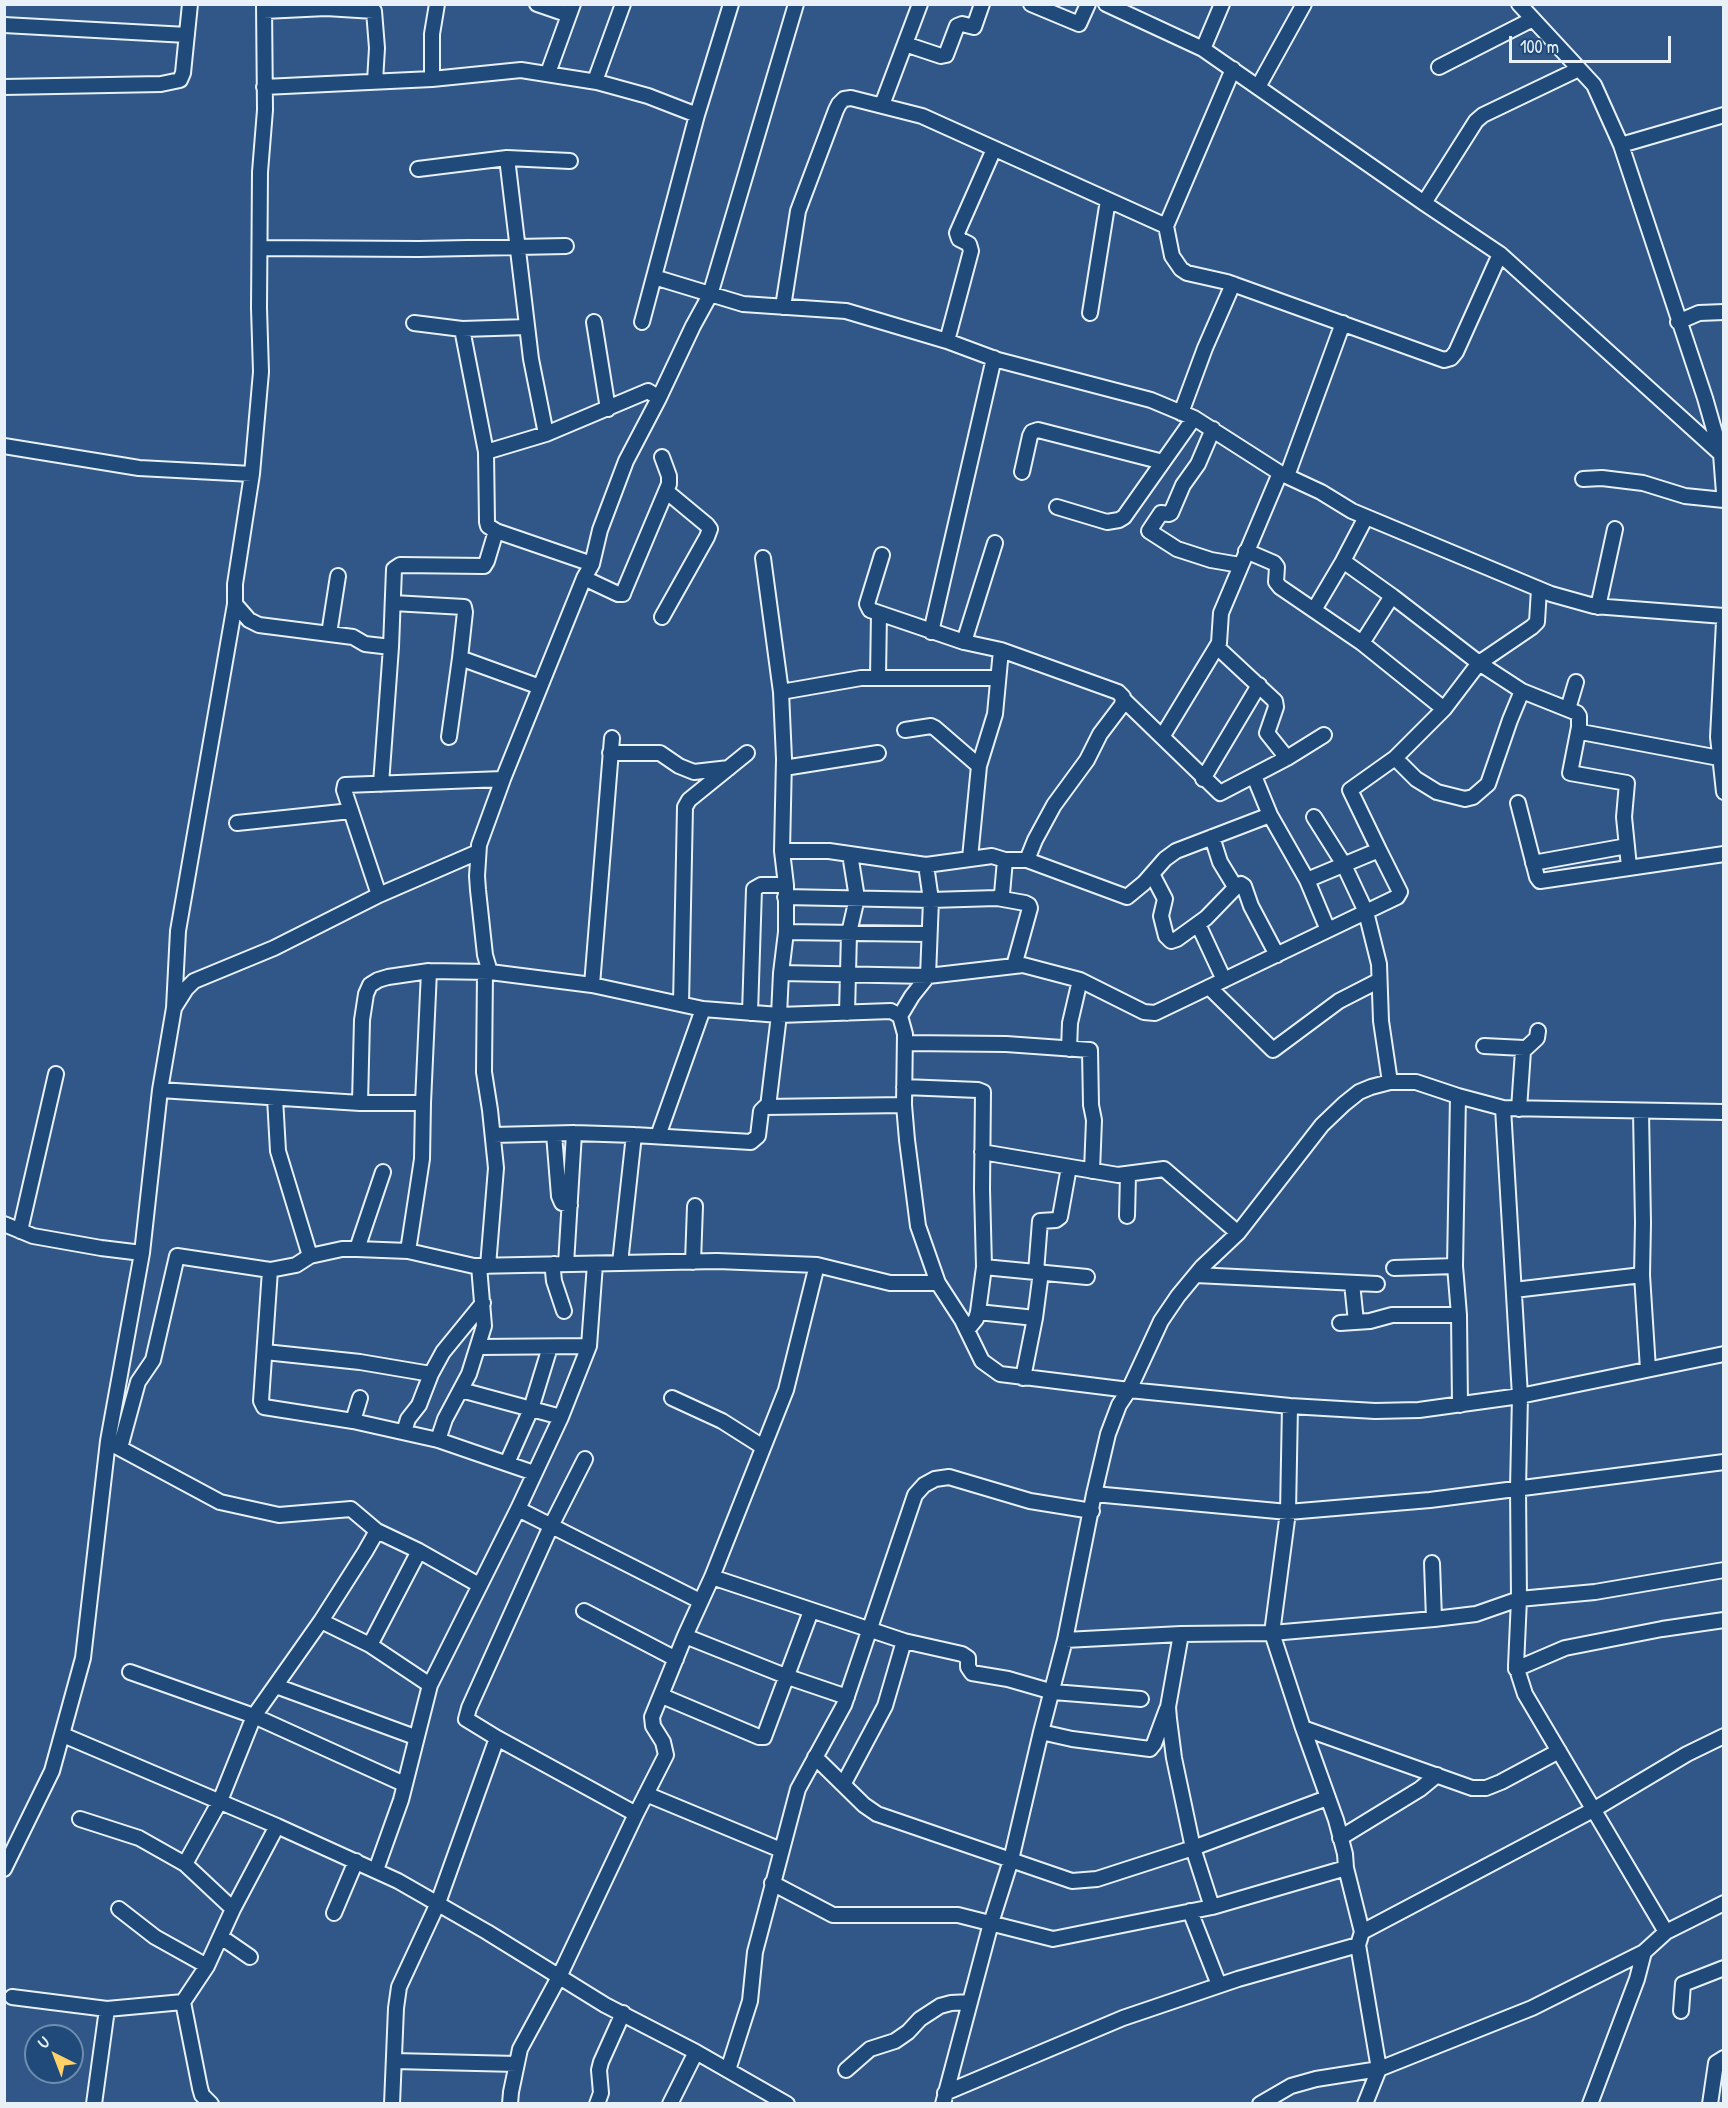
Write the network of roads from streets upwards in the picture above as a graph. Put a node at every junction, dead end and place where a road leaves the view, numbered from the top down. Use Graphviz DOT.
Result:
graph roads {
  1 [pos="190,4"];
  2 [pos="437,4"];
  3 [pos="537,4"];
  4 [pos="623,4"];
  5 [pos="731,4"];
  6 [pos="796,4"];
  7 [pos="981,4"];
  8 [pos="1031,4"];
  9 [pos="1088,4"];
  10 [pos="1106,4"];
  11 [pos="1222,4"];
  12 [pos="1304,4"];
  13 [pos="1520,5"];
  14 [pos="916,6"];
  15 [pos="264,8"];
  16 [pos="571,10"];
  17 [pos="1131,10"];
  18 [pos="1533,19"];
  19 [pos="4,26"];
  20 [pos="187,35"];
  21 [pos="905,44"];
  22 [pos="1203,49"];
  23 [pos="1439,67"];
  24 [pos="1233,69"];
  25 [pos="1579,69"];
  26 [pos="548,73"];
  27 [pos="432,79"];
  28 [pos="375,81"];
  29 [pos="595,81"];
  30 [pos="4,87"];
  31 [pos="264,87"];
  32 [pos="1258,87"];
  33 [pos="882,105"];
  34 [pos="697,115"];
  35 [pos="1724,115"];
  36 [pos="1621,145"];
  37 [pos="994,149"];
  38 [pos="507,158"];
  39 [pos="570,161"];
  40 [pos="418,169"];
  41 [pos="1108,200"];
  42 [pos="1424,203"];
  43 [pos="1166,226"];
  44 [pos="566,246"];
  45 [pos="261,248"];
  46 [pos="518,248"];
  47 [pos="1500,254"];
  48 [pos="654,277"];
  49 [pos="1233,284"];
  50 [pos="710,295"];
  51 [pos="783,307"];
  52 [pos="1724,312"];
  53 [pos="1090,313"];
  54 [pos="594,322"];
  55 [pos="642,322"];
  56 [pos="1678,322"];
  57 [pos="414,323"];
  58 [pos="1343,323"];
  59 [pos="527,327"];
  60 [pos="462,329"];
  61 [pos="947,341"];
  62 [pos="994,358"];
  63 [pos="659,399"];
  64 [pos="608,409"];
  65 [pos="1188,415"];
  66 [pos="1213,429"];
  67 [pos="546,434"];
  68 [pos="4,446"];
  69 [pos="486,452"];
  70 [pos="1722,455"];
  71 [pos="662,457"];
  72 [pos="1163,462"];
  73 [pos="1022,472"];
  74 [pos="252,474"];
  75 [pos="1284,474"];
  76 [pos="1583,479"];
  77 [pos="666,491"];
  78 [pos="1724,493"];
  79 [pos="1724,500"];
  80 [pos="1057,507"];
  81 [pos="1366,517"];
  82 [pos="1615,529"];
  83 [pos="496,531"];
  84 [pos="995,543"];
  85 [pos="1246,551"];
  86 [pos="882,555"];
  87 [pos="763,558"];
  88 [pos="1343,561"];
  89 [pos="592,564"];
  90 [pos="1240,565"];
  91 [pos="338,576"];
  92 [pos="584,578"];
  93 [pos="1539,589"];
  94 [pos="1392,596"];
  95 [pos="393,603"];
  96 [pos="236,604"];
  97 [pos="1598,607"];
  98 [pos="1314,610"];
  99 [pos="879,613"];
  100 [pos="662,616"];
  101 [pos="1724,616"];
  102 [pos="1724,622"];
  103 [pos="931,632"];
  104 [pos="329,634"];
  105 [pos="964,642"];
  106 [pos="1362,643"];
  107 [pos="391,647"];
  108 [pos="1217,647"];
  109 [pos="1001,650"];
  110 [pos="460,658"];
  111 [pos="1723,658"];
  112 [pos="1479,663"];
  113 [pos="878,677"];
  114 [pos="999,678"];
  115 [pos="1576,682"];
  116 [pos="1259,685"];
  117 [pos="540,687"];
  118 [pos="781,692"];
  119 [pos="1522,692"];
  120 [pos="1124,700"];
  121 [pos="1444,709"];
  122 [pos="1568,709"];
  123 [pos="1579,728"];
  124 [pos="906,730"];
  125 [pos="1324,735"];
  126 [pos="449,736"];
  127 [pos="1162,737"];
  128 [pos="612,738"];
  129 [pos="610,753"];
  130 [pos="747,753"];
  131 [pos="878,753"];
  132 [pos="1287,758"];
  133 [pos="1395,758"];
  134 [pos="1719,758"];
  135 [pos="979,766"];
  136 [pos="729,768"];
  137 [pos="784,768"];
  138 [pos="1254,776"];
  139 [pos="1203,778"];
  140 [pos="503,779"];
  141 [pos="381,784"];
  142 [pos="1724,792"];
  143 [pos="1518,803"];
  144 [pos="351,811"];
  145 [pos="1270,815"];
  146 [pos="1314,817"];
  147 [pos="237,823"];
  148 [pos="1212,837"];
  149 [pos="1627,846"];
  150 [pos="1379,850"];
  151 [pos="782,851"];
  152 [pos="478,852"];
  153 [pos="850,854"];
  154 [pos="1724,854"];
  155 [pos="970,858"];
  156 [pos="1005,860"];
  157 [pos="1027,860"];
  158 [pos="1533,863"];
  159 [pos="1342,864"];
  160 [pos="926,865"];
  161 [pos="1629,867"];
  162 [pos="1152,874"];
  163 [pos="1306,880"];
  164 [pos="1236,887"];
  165 [pos="785,891"];
  166 [pos="379,896"];
  167 [pos="857,898"];
  168 [pos="997,898"];
  169 [pos="931,900"];
  170 [pos="1366,912"];
  171 [pos="1198,924"];
  172 [pos="1328,930"];
  173 [pos="786,932"];
  174 [pos="849,933"];
  175 [pos="928,934"];
  176 [pos="1277,955"];
  177 [pos="1014,966"];
  178 [pos="429,971"];
  179 [pos="488,972"];
  180 [pos="781,973"];
  181 [pos="848,974"];
  182 [pos="928,976"];
  183 [pos="1080,980"];
  184 [pos="1224,980"];
  185 [pos="1378,981"];
  186 [pos="592,985"];
  187 [pos="1209,987"];
  188 [pos="681,1004"];
  189 [pos="174,1008"];
  190 [pos="703,1009"];
  191 [pos="750,1013"];
  192 [pos="847,1013"];
  193 [pos="779,1015"];
  194 [pos="900,1016"];
  195 [pos="1538,1031"];
  196 [pos="905,1043"];
  197 [pos="1484,1046"];
  198 [pos="1524,1048"];
  199 [pos="1069,1049"];
  200 [pos="56,1074"];
  201 [pos="1390,1082"];
  202 [pos="904,1087"];
  203 [pos="160,1090"];
  204 [pos="1458,1096"];
  205 [pos="275,1098"];
  206 [pos="360,1103"];
  207 [pos="423,1103"];
  208 [pos="904,1106"];
  209 [pos="768,1107"];
  210 [pos="1503,1108"];
  211 [pos="1520,1109"];
  212 [pos="1641,1112"];
  213 [pos="1724,1112"];
  214 [pos="574,1133"];
  215 [pos="554,1134"];
  216 [pos="493,1135"];
  217 [pos="634,1135"];
  218 [pos="658,1136"];
  219 [pos="982,1152"];
  220 [pos="1069,1167"];
  221 [pos="1092,1171"];
  222 [pos="382,1172"];
  223 [pos="1128,1175"];
  224 [pos="570,1205"];
  225 [pos="695,1206"];
  226 [pos="1127,1216"];
  227 [pos="4,1224"];
  228 [pos="20,1231"];
  229 [pos="1238,1233"];
  230 [pos="357,1249"];
  231 [pos="408,1251"];
  232 [pos="142,1253"];
  233 [pos="310,1256"];
  234 [pos="693,1262"];
  235 [pos="620,1263"];
  236 [pos="560,1264"];
  237 [pos="595,1264"];
  238 [pos="817,1265"];
  239 [pos="483,1266"];
  240 [pos="1455,1266"];
  241 [pos="984,1267"];
  242 [pos="1394,1268"];
  243 [pos="270,1270"];
  244 [pos="1038,1272"];
  245 [pos="1196,1275"];
  246 [pos="1641,1275"];
  247 [pos="1087,1276"];
  248 [pos="938,1283"];
  249 [pos="1352,1283"];
  250 [pos="1377,1284"];
  251 [pos="1514,1290"];
  252 [pos="483,1303"];
  253 [pos="564,1311"];
  254 [pos="978,1312"];
  255 [pos="1459,1315"];
  256 [pos="1035,1318"];
  257 [pos="1356,1322"];
  258 [pos="1340,1323"];
  259 [pos="967,1330"];
  260 [pos="589,1346"];
  261 [pos="479,1347"];
  262 [pos="550,1347"];
  263 [pos="265,1352"];
  264 [pos="1724,1354"];
  265 [pos="1648,1369"];
  266 [pos="431,1374"];
  267 [pos="1023,1378"];
  268 [pos="461,1390"];
  269 [pos="1130,1390"];
  270 [pos="1520,1396"];
  271 [pos="360,1398"];
  272 [pos="672,1398"];
  273 [pos="1460,1405"];
  274 [pos="1290,1406"];
  275 [pos="531,1408"];
  276 [pos="561,1417"];
  277 [pos="353,1421"];
  278 [pos="404,1432"];
  279 [pos="438,1440"];
  280 [pos="114,1445"];
  281 [pos="763,1447"];
  282 [pos="585,1459"];
  283 [pos="1724,1462"];
  284 [pos="507,1463"];
  285 [pos="534,1473"];
  286 [pos="1518,1488"];
  287 [pos="1094,1494"];
  288 [pos="518,1509"];
  289 [pos="1092,1511"];
  290 [pos="1288,1512"];
  291 [pos="551,1526"];
  292 [pos="377,1531"];
  293 [pos="419,1551"];
  294 [pos="1432,1563"];
  295 [pos="1724,1570"];
  296 [pos="712,1577"];
  297 [pos="479,1585"];
  298 [pos="1519,1599"];
  299 [pos="700,1601"];
  300 [pos="584,1611"];
  301 [pos="811,1611"];
  302 [pos="1434,1619"];
  303 [pos="1724,1620"];
  304 [pos="321,1621"];
  305 [pos="869,1630"];
  306 [pos="1272,1633"];
  307 [pos="1181,1634"];
  308 [pos="685,1636"];
  309 [pos="1065,1640"];
  310 [pos="904,1641"];
  311 [pos="370,1644"];
  312 [pos="676,1659"];
  313 [pos="1516,1669"];
  314 [pos="130,1672"];
  315 [pos="788,1677"];
  316 [pos="429,1685"];
  317 [pos="276,1686"];
  318 [pos="1053,1692"];
  319 [pos="662,1696"];
  320 [pos="847,1696"];
  321 [pos="1141,1699"];
  322 [pos="1168,1707"];
  323 [pos="254,1716"];
  324 [pos="1302,1728"];
  325 [pos="1041,1732"];
  326 [pos="63,1734"];
  327 [pos="1724,1736"];
  328 [pos="415,1737"];
  329 [pos="497,1738"];
  330 [pos="1559,1751"];
  331 [pos="815,1757"];
  332 [pos="1437,1775"];
  333 [pos="844,1783"];
  334 [pos="404,1784"];
  335 [pos="646,1794"];
  336 [pos="1327,1798"];
  337 [pos="220,1801"];
  338 [pos="1593,1810"];
  339 [pos="636,1814"];
  340 [pos="80,1820"];
  341 [pos="278,1826"];
  342 [pos="1340,1838"];
  343 [pos="1193,1848"];
  344 [pos="781,1850"];
  345 [pos="1011,1860"];
  346 [pos="356,1861"];
  347 [pos="185,1864"];
  348 [pos="1346,1868"];
  349 [pos="4,1869"];
  350 [pos="376,1870"];
  351 [pos="772,1883"];
  352 [pos="1724,1903"];
  353 [pos="438,1904"];
  354 [pos="1212,1906"];
  355 [pos="119,1909"];
  356 [pos="233,1909"];
  357 [pos="1190,1911"];
  358 [pos="334,1913"];
  359 [pos="991,1923"];
  360 [pos="1666,1932"];
  361 [pos="221,1937"];
  362 [pos="1360,1938"];
  363 [pos="1644,1952"];
  364 [pos="250,1957"];
  365 [pos="207,1966"];
  366 [pos="1724,1968"];
  367 [pos="559,1977"];
  368 [pos="1219,1985"];
  369 [pos="12,1997"];
  370 [pos="183,2002"];
  371 [pos="970,2002"];
  372 [pos="107,2009"];
  373 [pos="1681,2011"];
  374 [pos="623,2013"];
  375 [pos="696,2052"];
  376 [pos="1724,2058"];
  377 [pos="394,2061"];
  378 [pos="517,2064"];
  379 [pos="1379,2069"];
  380 [pos="728,2070"];
  381 [pos="846,2070"];
  382 [pos="944,2098"];
  383 [pos="94,2103"];
  384 [pos="211,2103"];
  385 [pos="392,2103"];
  386 [pos="510,2103"];
  387 [pos="597,2103"];
  388 [pos="670,2103"];
  389 [pos="787,2103"];
  390 [pos="1260,2103"];
  391 [pos="1365,2103"];
  392 [pos="1590,2103"];
  393 [pos="1710,2103"];
  1 -- 20 [label="street"];
  2 -- 27 [label="street"];
  3 -- 16 [label="street"];
  4 -- 29 [label="street"];
  5 -- 34 [label="street"];
  6 -- 50 [label="street"];
  7 -- 21 [label="street"];
  8 -- 9 [label="street"];
  10 -- 17 [label="street"];
  11 -- 22 [label="street"];
  12 -- 32 [label="street"];
  13 -- 18 [label="street"];
  14 -- 21 [label="street"];
  15 -- 28 [label="street"];
  15 -- 31 [label="street"];
  16 -- 26 [label="street"];
  17 -- 22 [label="street"];
  18 -- 23 [label="street"];
  18 -- 25 [label="street"];
  19 -- 20 [label="street"];
  20 -- 30 [label="street"];
  21 -- 33 [label="street"];
  22 -- 24 [label="street"];
  24 -- 32 [label="street"];
  24 -- 43 [label="street"];
  25 -- 36 [label="street"];
  25 -- 42 [label="street"];
  26 -- 27 [label="street"];
  26 -- 29 [label="street"];
  27 -- 28 [label="street"];
  28 -- 31 [label="street"];
  29 -- 34 [label="street"];
  31 -- 45 [label="street"];
  32 -- 42 [label="street"];
  33 -- 37 [label="street"];
  33 -- 51 [label="street"];
  34 -- 48 [label="street"];
  35 -- 36 [label="street"];
  36 -- 56 [label="street"];
  37 -- 41 [label="street"];
  37 -- 61 [label="street"];
  38 -- 39 [label="street"];
  38 -- 40 [label="street"];
  38 -- 46 [label="street"];
  41 -- 43 [label="street"];
  41 -- 53 [label="street"];
  42 -- 47 [label="street"];
  43 -- 49 [label="street"];
  44 -- 46 [label="street"];
  45 -- 46 [label="street"];
  45 -- 74 [label="street"];
  46 -- 59 [label="street"];
  47 -- 58 [label="street"];
  47 -- 70 [label="street"];
  48 -- 50 [label="street"];
  48 -- 55 [label="street"];
  49 -- 58 [label="street"];
  49 -- 65 [label="street"];
  50 -- 51 [label="street"];
  50 -- 63 [label="street"];
  51 -- 61 [label="street"];
  52 -- 56 [label="street"];
  54 -- 64 [label="street"];
  56 -- 70 [label="street"];
  57 -- 60 [label="street"];
  58 -- 75 [label="street"];
  59 -- 60 [label="street"];
  59 -- 67 [label="street"];
  60 -- 69 [label="street"];
  61 -- 62 [label="street"];
  62 -- 65 [label="street"];
  62 -- 103 [label="street"];
  63 -- 64 [label="street"];
  63 -- 89 [label="street"];
  64 -- 67 [label="street"];
  65 -- 66 [label="street"];
  65 -- 72 [label="street"];
  66 -- 75 [label="street"];
  66 -- 90 [label="street"];
  67 -- 69 [label="street"];
  68 -- 74 [label="street"];
  69 -- 83 [label="street"];
  70 -- 78 [label="street"];
  71 -- 77 [label="street"];
  72 -- 73 [label="street"];
  72 -- 80 [label="street"];
  74 -- 96 [label="street"];
  75 -- 81 [label="street"];
  75 -- 85 [label="street"];
  76 -- 79 [label="street"];
  77 -- 92 [label="street"];
  77 -- 100 [label="street"];
  81 -- 88 [label="street"];
  81 -- 93 [label="street"];
  82 -- 97 [label="street"];
  83 -- 89 [label="street"];
  83 -- 95 [label="street"];
  84 -- 105 [label="street"];
  85 -- 90 [label="street"];
  85 -- 98 [label="street"];
  86 -- 99 [label="street"];
  87 -- 118 [label="street"];
  88 -- 94 [label="street"];
  88 -- 98 [label="street"];
  89 -- 92 [label="street"];
  90 -- 108 [label="street"];
  91 -- 104 [label="street"];
  92 -- 117 [label="street"];
  93 -- 97 [label="street"];
  93 -- 112 [label="street"];
  94 -- 106 [label="street"];
  94 -- 112 [label="street"];
  95 -- 107 [label="street"];
  95 -- 110 [label="street"];
  96 -- 104 [label="street"];
  96 -- 189 [label="street"];
  97 -- 101 [label="street"];
  98 -- 106 [label="street"];
  99 -- 103 [label="street"];
  99 -- 113 [label="street"];
  102 -- 111 [label="street"];
  103 -- 105 [label="street"];
  104 -- 107 [label="street"];
  105 -- 109 [label="street"];
  106 -- 121 [label="street"];
  107 -- 141 [label="street"];
  108 -- 116 [label="street"];
  108 -- 127 [label="street"];
  109 -- 114 [label="street"];
  109 -- 120 [label="street"];
  110 -- 117 [label="street"];
  110 -- 126 [label="street"];
  111 -- 134 [label="street"];
  112 -- 119 [label="street"];
  112 -- 121 [label="street"];
  113 -- 114 [label="street"];
  113 -- 118 [label="street"];
  114 -- 135 [label="street"];
  115 -- 122 [label="street"];
  116 -- 132 [label="street"];
  116 -- 139 [label="street"];
  117 -- 140 [label="street"];
  118 -- 137 [label="street"];
  119 -- 122 [label="street"];
  119 -- 133 [label="street"];
  120 -- 127 [label="street"];
  120 -- 157 [label="street"];
  121 -- 133 [label="street"];
  122 -- 123 [label="street"];
  123 -- 134 [label="street"];
  123 -- 149 [label="street"];
  124 -- 135 [label="street"];
  125 -- 132 [label="street"];
  127 -- 139 [label="street"];
  128 -- 129 [label="street"];
  129 -- 136 [label="street"];
  129 -- 186 [label="street"];
  130 -- 136 [label="street"];
  131 -- 137 [label="street"];
  132 -- 138 [label="street"];
  133 -- 150 [label="street"];
  134 -- 142 [label="street"];
  135 -- 155 [label="street"];
  136 -- 188 [label="street"];
  137 -- 151 [label="street"];
  138 -- 139 [label="street"];
  138 -- 145 [label="street"];
  140 -- 141 [label="street"];
  140 -- 152 [label="street"];
  141 -- 144 [label="street"];
  143 -- 158 [label="street"];
  144 -- 147 [label="street"];
  144 -- 166 [label="street"];
  145 -- 148 [label="street"];
  145 -- 163 [label="street"];
  146 -- 159 [label="street"];
  148 -- 162 [label="street"];
  148 -- 164 [label="street"];
  149 -- 158 [label="street"];
  149 -- 161 [label="street"];
  150 -- 159 [label="street"];
  150 -- 170 [label="street"];
  151 -- 153 [label="street"];
  151 -- 165 [label="street"];
  152 -- 166 [label="street"];
  152 -- 179 [label="street"];
  153 -- 160 [label="street"];
  153 -- 167 [label="street"];
  154 -- 161 [label="street"];
  155 -- 156 [label="street"];
  155 -- 160 [label="street"];
  156 -- 157 [label="street"];
  156 -- 168 [label="street"];
  157 -- 162 [label="street"];
  158 -- 161 [label="street"];
  159 -- 163 [label="street"];
  159 -- 170 [label="street"];
  160 -- 169 [label="street"];
  162 -- 171 [label="street"];
  163 -- 172 [label="street"];
  164 -- 171 [label="street"];
  164 -- 176 [label="street"];
  165 -- 167 [label="street"];
  165 -- 173 [label="street"];
  165 -- 191 [label="street"];
  166 -- 189 [label="street"];
  167 -- 169 [label="street"];
  167 -- 174 [label="street"];
  168 -- 169 [label="street"];
  168 -- 177 [label="street"];
  169 -- 175 [label="street"];
  170 -- 172 [label="street"];
  170 -- 185 [label="street"];
  171 -- 184 [label="street"];
  172 -- 176 [label="street"];
  173 -- 174 [label="street"];
  173 -- 180 [label="street"];
  174 -- 175 [label="street"];
  174 -- 181 [label="street"];
  175 -- 182 [label="street"];
  176 -- 184 [label="street"];
  177 -- 182 [label="street"];
  177 -- 183 [label="street"];
  178 -- 179 [label="street"];
  178 -- 206 [label="street"];
  178 -- 207 [label="street"];
  179 -- 186 [label="street"];
  179 -- 216 [label="street"];
  180 -- 181 [label="street"];
  180 -- 193 [label="street"];
  181 -- 182 [label="street"];
  181 -- 192 [label="street"];
  182 -- 194 [label="street"];
  183 -- 187 [label="street"];
  183 -- 199 [label="street"];
  184 -- 187 [label="street"];
  185 -- 187 [label="street"];
  185 -- 201 [label="street"];
  186 -- 188 [label="street"];
  188 -- 190 [label="street"];
  189 -- 203 [label="street"];
  190 -- 191 [label="street"];
  190 -- 218 [label="street"];
  191 -- 193 [label="street"];
  192 -- 193 [label="street"];
  192 -- 194 [label="street"];
  193 -- 209 [label="street"];
  194 -- 196 [label="street"];
  195 -- 198 [label="street"];
  196 -- 199 [label="street"];
  196 -- 202 [label="street"];
  197 -- 198 [label="street"];
  198 -- 211 [label="street"];
  199 -- 221 [label="street"];
  200 -- 228 [label="street"];
  201 -- 204 [label="street"];
  201 -- 229 [label="street"];
  202 -- 208 [label="street"];
  202 -- 219 [label="street"];
  203 -- 205 [label="street"];
  203 -- 232 [label="street"];
  204 -- 210 [label="street"];
  204 -- 240 [label="street"];
  205 -- 206 [label="street"];
  205 -- 233 [label="street"];
  206 -- 207 [label="street"];
  207 -- 231 [label="street"];
  208 -- 209 [label="street"];
  208 -- 248 [label="street"];
  209 -- 218 [label="street"];
  210 -- 211 [label="street"];
  210 -- 251 [label="street"];
  211 -- 212 [label="street"];
  212 -- 213 [label="street"];
  212 -- 246 [label="street"];
  214 -- 215 [label="street"];
  214 -- 217 [label="street"];
  214 -- 224 [label="street"];
  215 -- 216 [label="street"];
  215 -- 224 [label="street"];
  216 -- 239 [label="street"];
  217 -- 218 [label="street"];
  217 -- 235 [label="street"];
  219 -- 220 [label="street"];
  219 -- 241 [label="street"];
  220 -- 221 [label="street"];
  220 -- 244 [label="street"];
  221 -- 223 [label="street"];
  222 -- 230 [label="street"];
  223 -- 226 [label="street"];
  223 -- 229 [label="street"];
  224 -- 236 [label="street"];
  225 -- 234 [label="street"];
  227 -- 228 [label="street"];
  228 -- 232 [label="street"];
  229 -- 245 [label="street"];
  230 -- 231 [label="street"];
  230 -- 233 [label="street"];
  231 -- 239 [label="street"];
  232 -- 280 [label="street"];
  233 -- 243 [label="street"];
  234 -- 235 [label="street"];
  234 -- 238 [label="street"];
  235 -- 237 [label="street"];
  236 -- 237 [label="street"];
  236 -- 239 [label="street"];
  236 -- 253 [label="street"];
  237 -- 260 [label="street"];
  238 -- 248 [label="street"];
  238 -- 281 [label="street"];
  239 -- 252 [label="street"];
  240 -- 242 [label="street"];
  240 -- 255 [label="street"];
  241 -- 244 [label="street"];
  241 -- 254 [label="street"];
  243 -- 263 [label="street"];
  243 -- 280 [label="street"];
  244 -- 247 [label="street"];
  244 -- 256 [label="street"];
  245 -- 249 [label="street"];
  245 -- 269 [label="street"];
  246 -- 251 [label="street"];
  246 -- 265 [label="street"];
  248 -- 259 [label="street"];
  249 -- 250 [label="street"];
  249 -- 257 [label="street"];
  251 -- 270 [label="street"];
  252 -- 261 [label="street"];
  252 -- 266 [label="street"];
  254 -- 256 [label="street"];
  254 -- 259 [label="street"];
  255 -- 257 [label="street"];
  255 -- 273 [label="street"];
  256 -- 267 [label="street"];
  257 -- 258 [label="street"];
  259 -- 267 [label="street"];
  260 -- 262 [label="street"];
  260 -- 276 [label="street"];
  261 -- 262 [label="street"];
  261 -- 268 [label="street"];
  262 -- 275 [label="street"];
  263 -- 266 [label="street"];
  263 -- 277 [label="street"];
  264 -- 265 [label="street"];
  265 -- 270 [label="street"];
  266 -- 278 [label="street"];
  267 -- 269 [label="street"];
  268 -- 275 [label="street"];
  268 -- 279 [label="street"];
  269 -- 274 [label="street"];
  269 -- 287 [label="street"];
  270 -- 273 [label="street"];
  270 -- 286 [label="street"];
  271 -- 277 [label="street"];
  272 -- 281 [label="street"];
  273 -- 274 [label="street"];
  274 -- 290 [label="street"];
  275 -- 276 [label="street"];
  275 -- 284 [label="street"];
  276 -- 285 [label="street"];
  277 -- 278 [label="street"];
  278 -- 279 [label="street"];
  279 -- 284 [label="street"];
  280 -- 292 [label="street"];
  280 -- 326 [label="street"];
  281 -- 296 [label="street"];
  282 -- 291 [label="street"];
  283 -- 286 [label="street"];
  284 -- 285 [label="street"];
  285 -- 288 [label="street"];
  286 -- 290 [label="street"];
  286 -- 298 [label="street"];
  287 -- 289 [label="street"];
  287 -- 290 [label="street"];
  288 -- 291 [label="street"];
  288 -- 297 [label="street"];
  289 -- 305 [label="street"];
  289 -- 309 [label="street"];
  290 -- 306 [label="street"];
  291 -- 299 [label="street"];
  291 -- 329 [label="street"];
  292 -- 293 [label="street"];
  292 -- 304 [label="street"];
  293 -- 297 [label="street"];
  293 -- 311 [label="street"];
  294 -- 302 [label="street"];
  295 -- 298 [label="street"];
  296 -- 299 [label="street"];
  296 -- 301 [label="street"];
  297 -- 316 [label="street"];
  298 -- 302 [label="street"];
  298 -- 313 [label="street"];
  299 -- 308 [label="street"];
  300 -- 312 [label="street"];
  301 -- 305 [label="street"];
  301 -- 315 [label="street"];
  302 -- 306 [label="street"];
  303 -- 313 [label="street"];
  304 -- 311 [label="street"];
  304 -- 317 [label="street"];
  305 -- 310 [label="street"];
  305 -- 320 [label="street"];
  306 -- 307 [label="street"];
  306 -- 324 [label="street"];
  307 -- 309 [label="street"];
  307 -- 322 [label="street"];
  308 -- 312 [label="street"];
  308 -- 315 [label="street"];
  309 -- 318 [label="street"];
  310 -- 318 [label="street"];
  310 -- 333 [label="street"];
  311 -- 316 [label="street"];
  312 -- 319 [label="street"];
  313 -- 330 [label="street"];
  314 -- 323 [label="street"];
  315 -- 319 [label="street"];
  315 -- 320 [label="street"];
  316 -- 328 [label="street"];
  317 -- 323 [label="street"];
  317 -- 328 [label="street"];
  318 -- 321 [label="street"];
  318 -- 325 [label="street"];
  319 -- 335 [label="street"];
  320 -- 331 [label="street"];
  322 -- 325 [label="street"];
  322 -- 343 [label="street"];
  323 -- 334 [label="street"];
  323 -- 337 [label="street"];
  324 -- 332 [label="street"];
  324 -- 336 [label="street"];
  325 -- 345 [label="street"];
  326 -- 337 [label="street"];
  326 -- 349 [label="street"];
  327 -- 338 [label="street"];
  328 -- 334 [label="street"];
  329 -- 339 [label="street"];
  329 -- 353 [label="street"];
  330 -- 332 [label="street"];
  330 -- 338 [label="street"];
  331 -- 333 [label="street"];
  331 -- 344 [label="street"];
  332 -- 342 [label="street"];
  333 -- 345 [label="street"];
  334 -- 350 [label="street"];
  335 -- 339 [label="street"];
  335 -- 344 [label="street"];
  336 -- 342 [label="street"];
  336 -- 343 [label="street"];
  337 -- 341 [label="street"];
  337 -- 347 [label="street"];
  338 -- 360 [label="street"];
  338 -- 362 [label="street"];
  339 -- 367 [label="street"];
  340 -- 347 [label="street"];
  341 -- 346 [label="street"];
  341 -- 356 [label="street"];
  342 -- 348 [label="street"];
  343 -- 345 [label="street"];
  343 -- 354 [label="street"];
  344 -- 351 [label="street"];
  345 -- 359 [label="street"];
  346 -- 350 [label="street"];
  346 -- 358 [label="street"];
  347 -- 356 [label="street"];
  348 -- 354 [label="street"];
  348 -- 362 [label="street"];
  350 -- 353 [label="street"];
  351 -- 359 [label="street"];
  351 -- 380 [label="street"];
  352 -- 360 [label="street"];
  353 -- 367 [label="street"];
  353 -- 377 [label="street"];
  354 -- 357 [label="street"];
  355 -- 365 [label="street"];
  356 -- 361 [label="street"];
  357 -- 359 [label="street"];
  357 -- 368 [label="street"];
  359 -- 371 [label="street"];
  360 -- 363 [label="street"];
  361 -- 364 [label="street"];
  361 -- 365 [label="street"];
  362 -- 368 [label="street"];
  362 -- 379 [label="street"];
  363 -- 379 [label="street"];
  363 -- 392 [label="street"];
  365 -- 370 [label="street"];
  366 -- 373 [label="street"];
  367 -- 374 [label="street"];
  367 -- 378 [label="street"];
  368 -- 382 [label="street"];
  369 -- 372 [label="street"];
  370 -- 372 [label="street"];
  370 -- 384 [label="street"];
  371 -- 381 [label="street"];
  371 -- 382 [label="street"];
  372 -- 383 [label="street"];
  374 -- 375 [label="street"];
  374 -- 387 [label="street"];
  375 -- 380 [label="street"];
  375 -- 388 [label="street"];
  376 -- 393 [label="street"];
  377 -- 378 [label="street"];
  377 -- 385 [label="street"];
  378 -- 386 [label="street"];
  379 -- 390 [label="street"];
  379 -- 391 [label="street"];
  380 -- 389 [label="street"];
}
